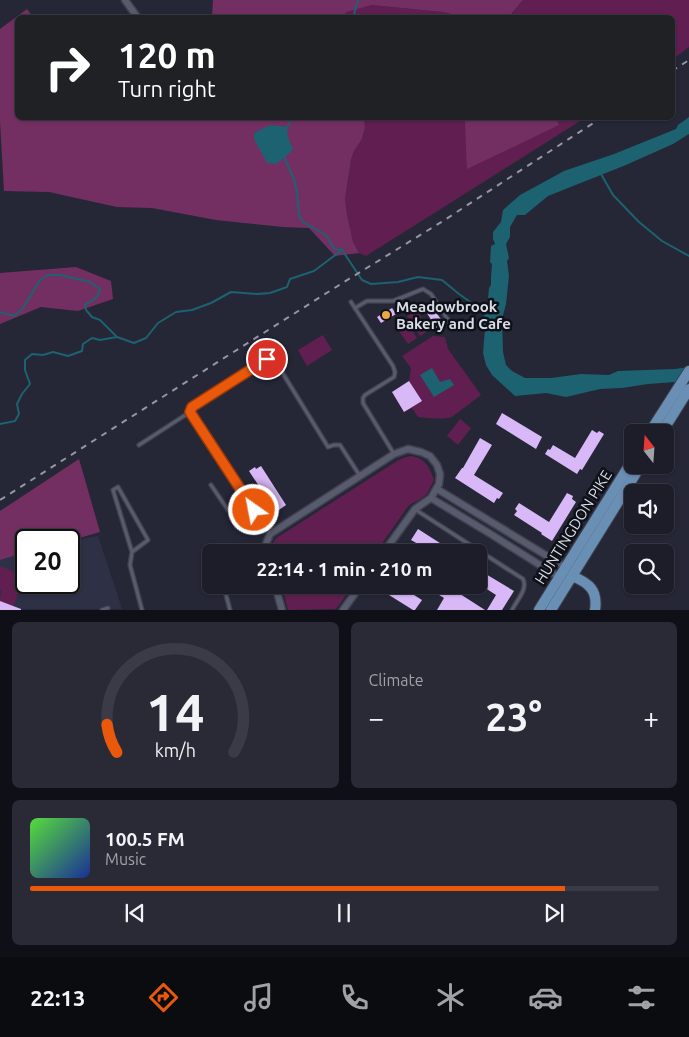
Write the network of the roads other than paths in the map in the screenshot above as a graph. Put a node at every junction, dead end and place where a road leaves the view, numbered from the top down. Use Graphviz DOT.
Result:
graph roads {
  1 [pos="125,0"];
  2 [pos="136,15"];
  3 [pos="351,302"];
  4 [pos="355,308"];
  5 [pos="450,323"];
  6 [pos="689,371"];
  7 [pos="688,390"];
  8 [pos="190,412"];
  9 [pos="655,424"];
  10 [pos="667,424"];
  11 [pos="139,445"];
  12 [pos="394,454"];
  13 [pos="624,474"];
  14 [pos="635,474"];
  15 [pos="360,476"];
  16 [pos="211,485"];
  17 [pos="437,489"];
  18 [pos="247,498"];
  19 [pos="431,498"];
  20 [pos="415,509"];
  21 [pos="270,534"];
  22 [pos="266,544"];
  23 [pos="390,544"];
  24 [pos="132,552"];
  25 [pos="569,571"];
  26 [pos="559,577"];
  27 [pos="226,594"];
  28 [pos="278,594"];
  29 [pos="355,594"];
  30 [pos="108,608"];
  31 [pos="280,609"];
  32 [pos="102,610"];
  33 [pos="142,610"];
  34 [pos="230,610"];
  35 [pos="344,610"];
  36 [pos="512,610"];
  37 [pos="540,610"];
  38 [pos="551,610"];
  39 [pos="595,610"];
  1 -- 2 [label="street"];
  3 -- 4 [label="lane"];
  4 -- 5 [label="lane"];
  4 -- 12 [label="lane"];
  6 -- 9 [label="main road"];
  7 -- 10 [label="main road"];
  8 -- 11 [label="lane"];
  8 -- 15 [label="lane"];
  8 -- 18 [label="lane"];
  12 -- 15 [label="street"];
  12 -- 17 [label="street"];
  13 -- 25 [label="main road, HUNTINGDON PIKE"];
  14 -- 25 [label="main road, HUNTINGDON PIKE"];
  15 -- 21 [label="street"];
  16 -- 18 [label="lane"];
  17 -- 19 [label="street"];
  17 -- 25 [label="street"];
  18 -- 21 [label="lane"];
  19 -- 20 [label="street"];
  19 -- 26 [label="street"];
  20 -- 23 [label="street"];
  20 -- 36 [label="lane"];
  21 -- 22 [label="street"];
  24 -- 24 [label="lane"];
  24 -- 33 [label="lane"];
  25 -- 26 [label="main road, HUNTINGDON PIKE"];
  25 -- 38 [label="main road, HUNTINGDON PIKE"];
  25 -- 39 [label="main road"];
  26 -- 37 [label="main road, HUNTINGDON PIKE"];
  27 -- 34 [label="lane"];
  28 -- 31 [label="street"];
  29 -- 35 [label="street"];
  30 -- 32 [label="lane"];
}
